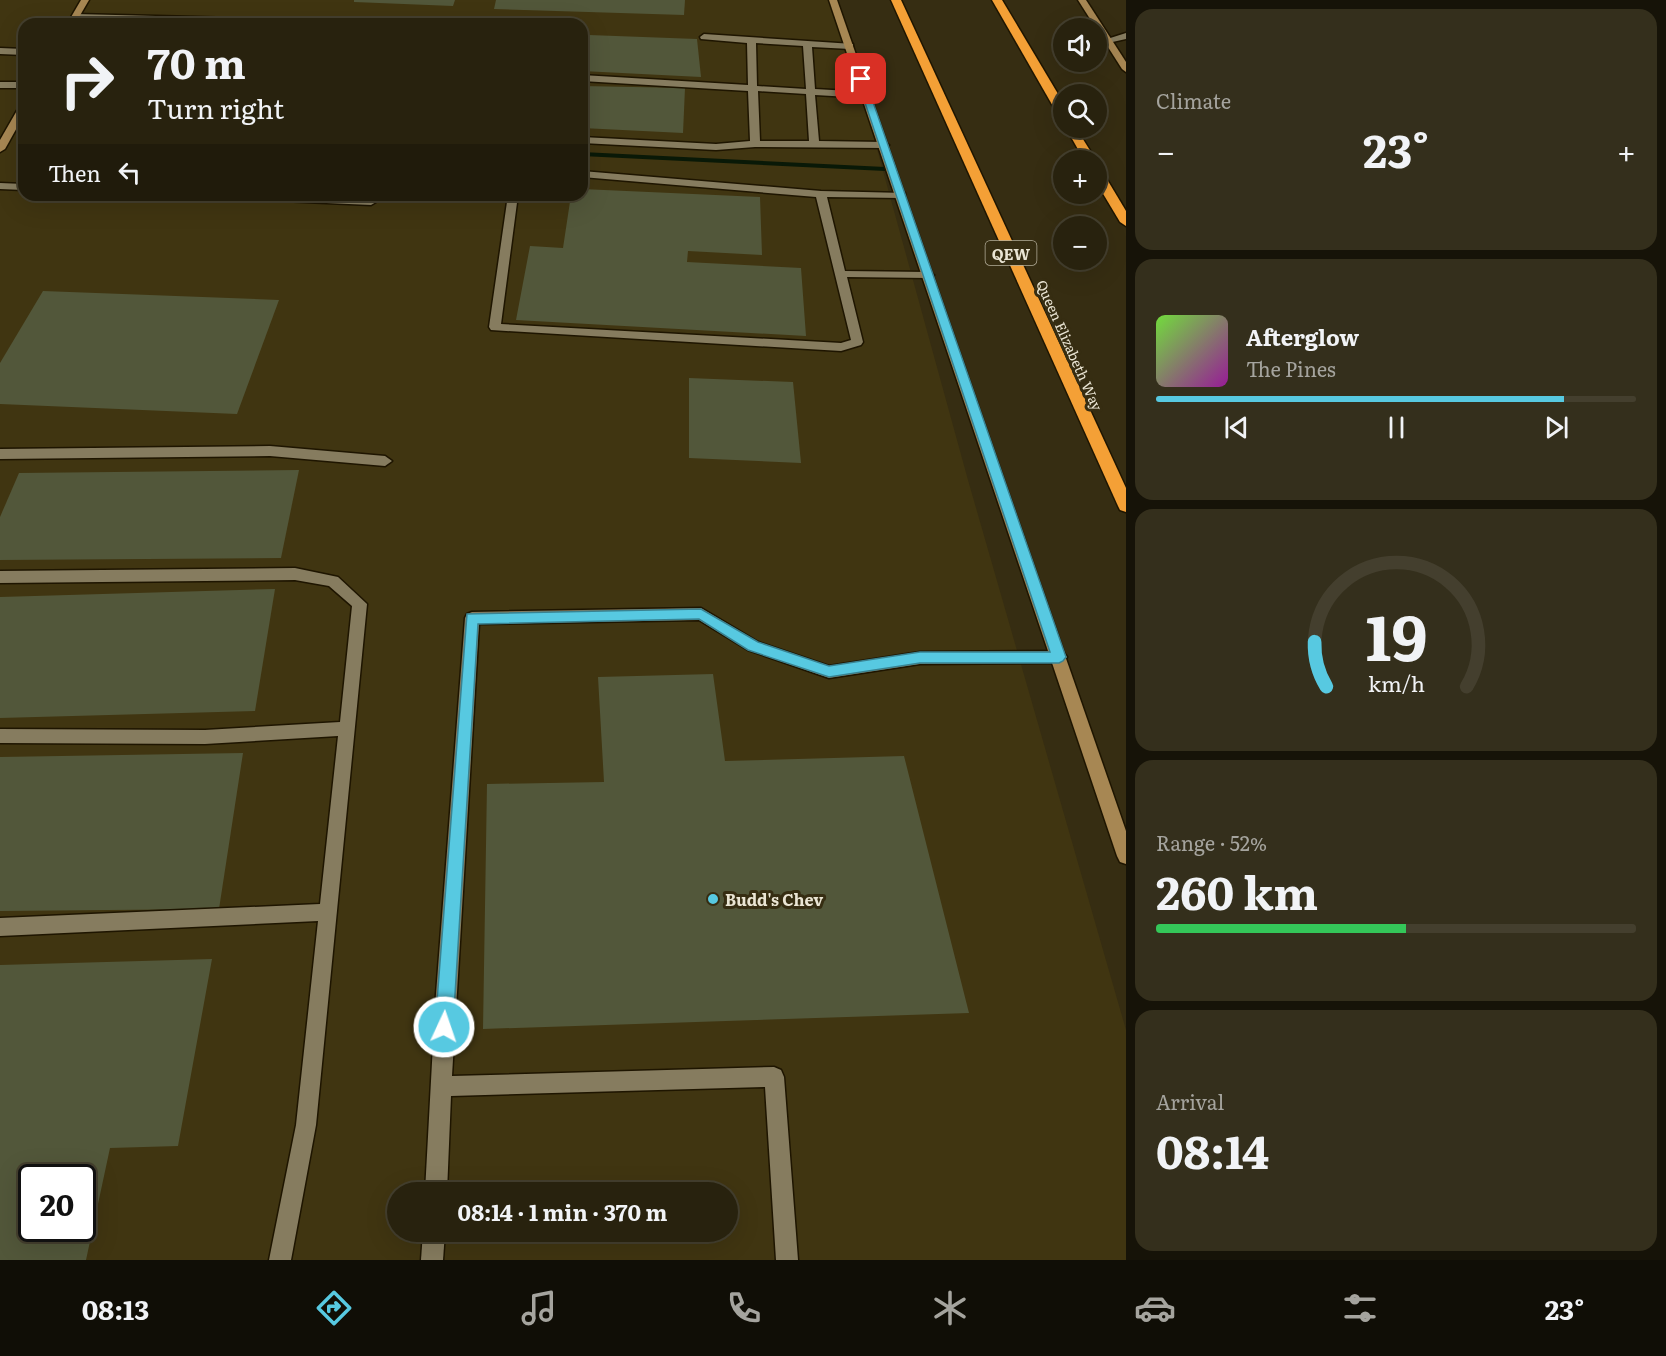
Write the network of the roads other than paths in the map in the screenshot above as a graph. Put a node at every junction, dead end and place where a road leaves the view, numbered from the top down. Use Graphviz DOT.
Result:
graph roads {
  1 [pos="85,0"];
  2 [pos="833,0"];
  3 [pos="896,0"];
  4 [pos="997,0"];
  5 [pos="1082,0"];
  6 [pos="74,18"];
  7 [pos="1126,36"];
  8 [pos="704,37"];
  9 [pos="751,39"];
  10 [pos="1108,40"];
  11 [pos="807,44"];
  12 [pos="850,46"];
  13 [pos="0,51"];
  14 [pos="18,52"];
  15 [pos="1126,69"];
  16 [pos="588,78"];
  17 [pos="0,85"];
  18 [pos="18,85"];
  19 [pos="752,89"];
  20 [pos="812,92"];
  21 [pos="867,95"];
  22 [pos="1053,96"];
  23 [pos="18,118"];
  24 [pos="588,140"];
  25 [pos="754,144"];
  26 [pos="814,144"];
  27 [pos="884,145"];
  28 [pos="0,149"];
  29 [pos="588,175"];
  30 [pos="0,186"];
  31 [pos="18,187"];
  32 [pos="1107,190"];
  33 [pos="821,194"];
  34 [pos="901,195"];
  35 [pos="349,201"];
  36 [pos="512,201"];
  37 [pos="371,202"];
  38 [pos="1126,222"];
  39 [pos="841,274"];
  40 [pos="928,275"];
  41 [pos="0,454"];
  42 [pos="385,461"];
  43 [pos="1126,506"];
  44 [pos="0,577"];
  45 [pos="1059,657"];
  46 [pos="347,729"];
  47 [pos="0,736"];
  48 [pos="1126,856"];
  49 [pos="329,912"];
  50 [pos="0,927"];
  51 [pos="441,1086"];
  52 [pos="436,1182"];
  53 [pos="433,1242"];
  54 [pos="280,1260"];
  55 [pos="432,1260"];
  56 [pos="787,1260"];
  1 -- 6 [label="street"];
  2 -- 12 [label="street"];
  3 -- 43 [label="highway, Queen Elizabeth Way / QEW"];
  4 -- 22 [label="highway"];
  5 -- 10 [label="street"];
  7 -- 10 [label="lane"];
  8 -- 9 [label="lane"];
  9 -- 11 [label="lane"];
  9 -- 19 [label="lane"];
  10 -- 15 [label="street"];
  11 -- 12 [label="lane"];
  11 -- 20 [label="lane"];
  12 -- 21 [label="street"];
  13 -- 14 [label="lane"];
  16 -- 19 [label="lane"];
  17 -- 18 [label="lane"];
  19 -- 20 [label="lane"];
  19 -- 25 [label="lane"];
  20 -- 21 [label="lane"];
  20 -- 26 [label="lane"];
  21 -- 27 [label="street"];
  23 -- 28 [label="street"];
  24 -- 25 [label="lane"];
  25 -- 26 [label="lane"];
  26 -- 27 [label="lane"];
  27 -- 34 [label="street"];
  29 -- 33 [label="lane"];
  30 -- 31 [label="lane"];
  32 -- 38 [label="highway"];
  33 -- 34 [label="lane"];
  33 -- 39 [label="lane"];
  34 -- 40 [label="street"];
  35 -- 37 [label="lane"];
  36 -- 39 [label="lane"];
  39 -- 40 [label="lane"];
  40 -- 45 [label="street"];
  41 -- 42 [label="lane"];
  44 -- 46 [label="lane"];
  45 -- 48 [label="street"];
  45 -- 51 [label="lane"];
  46 -- 47 [label="lane"];
  46 -- 49 [label="lane"];
  49 -- 50 [label="lane"];
  49 -- 54 [label="lane"];
  51 -- 52 [label="lane"];
  51 -- 56 [label="lane"];
  53 -- 55 [label="lane"];
}
